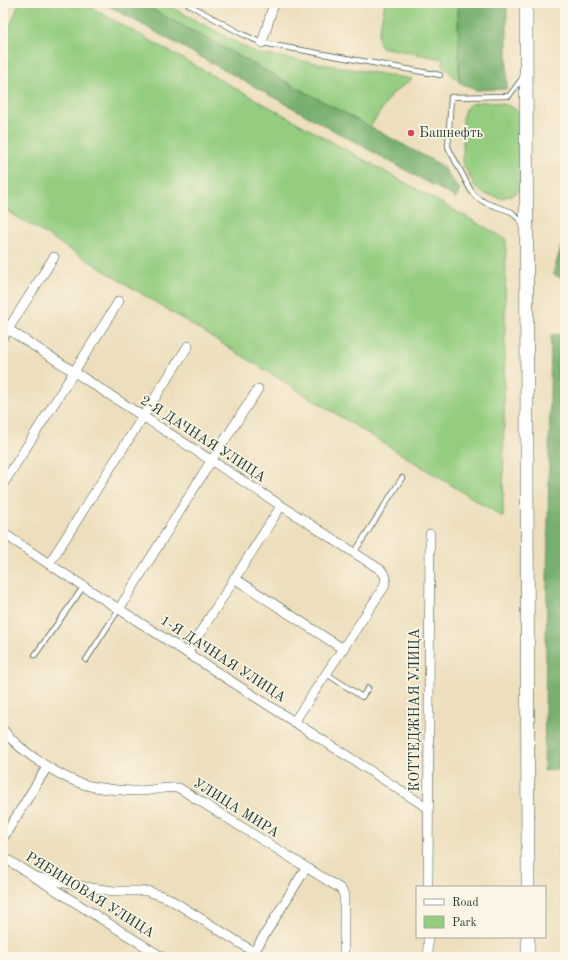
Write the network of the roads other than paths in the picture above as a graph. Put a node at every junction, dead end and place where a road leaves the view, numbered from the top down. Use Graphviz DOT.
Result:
graph roads {
  1 [pos="186,3"];
  2 [pos="274,3"];
  3 [pos="523,3"];
  4 [pos="526,3"];
  5 [pos="262,43"];
  6 [pos="525,73"];
  7 [pos="440,76"];
  8 [pos="526,229"];
  9 [pos="54,257"];
  10 [pos="119,301"];
  11 [pos="5,330"];
  12 [pos="188,346"];
  13 [pos="74,372"];
  14 [pos="258,389"];
  15 [pos="143,417"];
  16 [pos="211,461"];
  17 [pos="402,478"];
  18 [pos="3,484"];
  19 [pos="281,506"];
  20 [pos="3,533"];
  21 [pos="430,534"];
  22 [pos="354,553"];
  23 [pos="50,564"];
  24 [pos="234,578"];
  25 [pos="84,586"];
  26 [pos="119,609"];
  27 [pos="344,650"];
  28 [pos="187,653"];
  29 [pos="35,654"];
  30 [pos="86,660"];
  31 [pos="327,674"];
  32 [pos="368,688"];
  33 [pos="294,722"];
  34 [pos="3,730"];
  35 [pos="48,767"];
  36 [pos="428,808"];
  37 [pos="3,838"];
  38 [pos="3,857"];
  39 [pos="306,868"];
  40 [pos="34,877"];
  41 [pos="428,886"];
  42 [pos="528,886"];
  43 [pos="428,938"];
  44 [pos="528,938"];
  45 [pos="162,957"];
  46 [pos="344,957"];
  47 [pos="428,957"];
  48 [pos="528,957"];
  1 -- 5 [label="lane"];
  2 -- 5 [label="street"];
  3 -- 6 [label="main road"];
  4 -- 6 [label="main road"];
  5 -- 7 [label="lane"];
  6 -- 8 [label="main road"];
  6 -- 8 [label="lane"];
  8 -- 42 [label="main road"];
  9 -- 11 [label="street"];
  10 -- 13 [label="street"];
  11 -- 13 [label="street, 2-Я ДАЧНАЯ УЛИЦА"];
  12 -- 15 [label="street"];
  13 -- 15 [label="street, 2-Я ДАЧНАЯ УЛИЦА"];
  13 -- 18 [label="street"];
  14 -- 16 [label="street"];
  15 -- 16 [label="street, 2-Я ДАЧНАЯ УЛИЦА"];
  15 -- 23 [label="street"];
  16 -- 19 [label="street, 2-Я ДАЧНАЯ УЛИЦА"];
  16 -- 26 [label="street"];
  17 -- 22 [label="lane"];
  19 -- 22 [label="street, 2-Я ДАЧНАЯ УЛИЦА"];
  19 -- 24 [label="street"];
  20 -- 23 [label="street, 1-Я ДАЧНАЯ УЛИЦА"];
  21 -- 36 [label="street, КОТТЕДЖНАЯ УЛИЦА"];
  22 -- 27 [label="street, 2-Я ДАЧНАЯ УЛИЦА"];
  23 -- 25 [label="street, 1-Я ДАЧНАЯ УЛИЦА"];
  24 -- 27 [label="street"];
  24 -- 28 [label="street"];
  25 -- 26 [label="street, 1-Я ДАЧНАЯ УЛИЦА"];
  25 -- 29 [label="lane"];
  26 -- 28 [label="street, 1-Я ДАЧНАЯ УЛИЦА"];
  26 -- 30 [label="lane"];
  27 -- 31 [label="street"];
  28 -- 33 [label="street, 1-Я ДАЧНАЯ УЛИЦА"];
  31 -- 32 [label="lane"];
  31 -- 33 [label="street"];
  33 -- 36 [label="street, 1-Я ДАЧНАЯ УЛИЦА"];
  34 -- 35 [label="street, УЛИЦА МИРА"];
  35 -- 37 [label="street"];
  35 -- 39 [label="street, УЛИЦА МИРА"];
  36 -- 41 [label="street, КОТТЕДЖНАЯ УЛИЦА"];
  38 -- 40 [label="street, РЯБИНОВАЯ УЛИЦА"];
  39 -- 40 [label="street"];
  39 -- 46 [label="street, УЛИЦА МИРА"];
  40 -- 45 [label="street, РЯБИНОВАЯ УЛИЦА"];
  43 -- 47 [label="street"];
  44 -- 48 [label="main road"];
}
